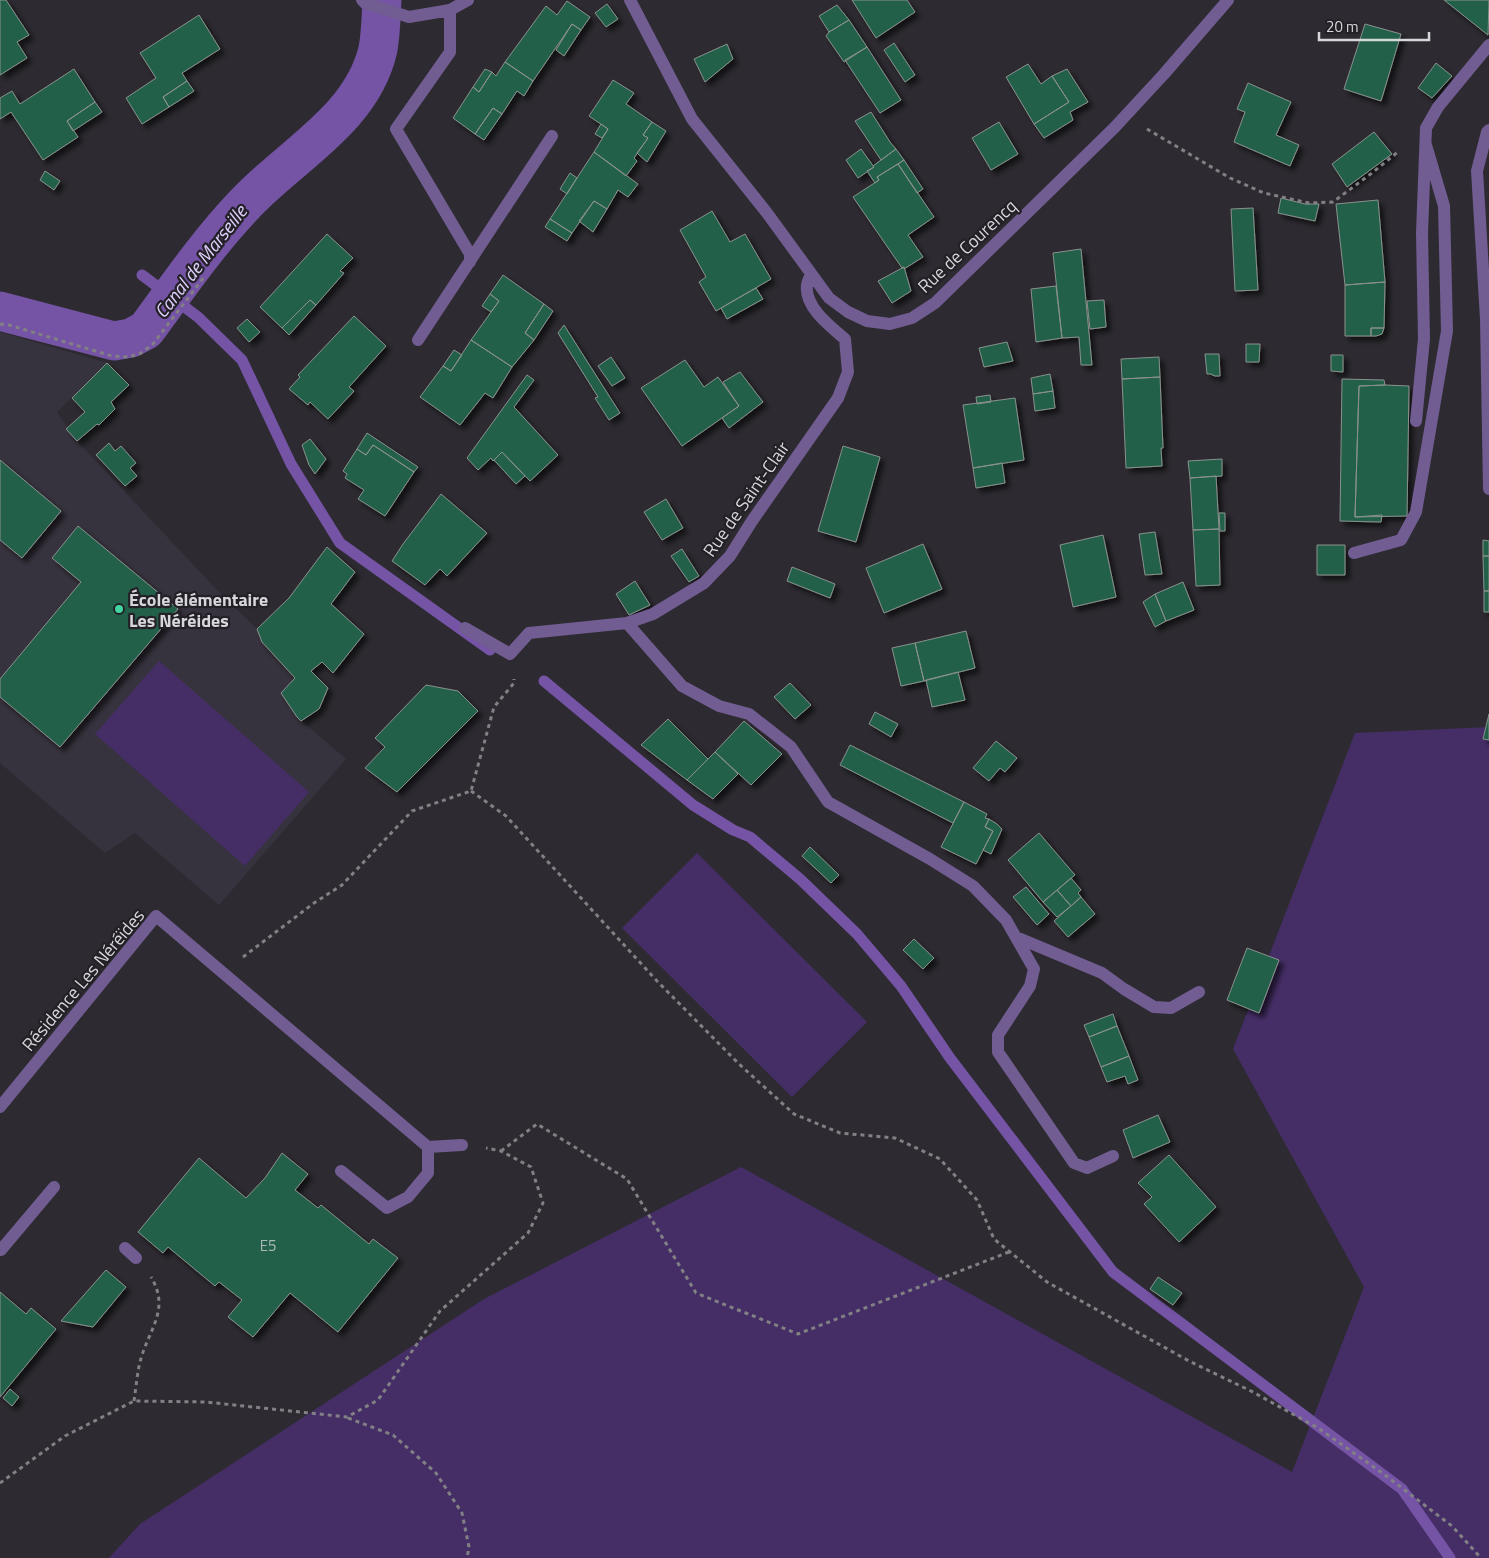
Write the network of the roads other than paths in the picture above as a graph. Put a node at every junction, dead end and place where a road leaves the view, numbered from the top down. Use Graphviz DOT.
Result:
graph roads {
  1 [pos="468,0"];
  2 [pos="630,0"];
  3 [pos="1228,0"];
  4 [pos="364,2"];
  5 [pos="450,10"];
  6 [pos="1489,45"];
  7 [pos="1489,130"];
  8 [pos="552,136"];
  9 [pos="1426,145"];
  10 [pos="470,262"];
  11 [pos="811,274"];
  12 [pos="418,340"];
  13 [pos="1416,421"];
  14 [pos="1489,490"];
  15 [pos="1354,554"];
  16 [pos="627,623"];
  17 [pos="465,628"];
  18 [pos="1016,937"];
  19 [pos="1199,992"];
  20 [pos="0,1107"];
  21 [pos="462,1145"];
  22 [pos="428,1147"];
  23 [pos="1114,1156"];
  24 [pos="341,1171"];
  25 [pos="54,1187"];
  26 [pos="125,1248"];
  27 [pos="0,1249"];
  28 [pos="136,1258"];
  1 -- 5 [label="street"];
  2 -- 11 [label="street, Rue de Courencq"];
  3 -- 11 [label="street, Rue de Courencq"];
  4 -- 5 [label="street"];
  5 -- 10 [label="street"];
  6 -- 9 [label="street"];
  7 -- 14 [label="street"];
  8 -- 10 [label="street"];
  9 -- 13 [label="street"];
  9 -- 15 [label="street"];
  10 -- 12 [label="street"];
  11 -- 16 [label="street, Rue de Saint-Clair"];
  16 -- 17 [label="street, Rue de Saint-Clair"];
  16 -- 18 [label="street"];
  18 -- 19 [label="street"];
  18 -- 23 [label="street"];
  20 -- 22 [label="street, Résidence Les Néréïdes"];
  21 -- 22 [label="street"];
  22 -- 24 [label="street"];
  25 -- 27 [label="street"];
  26 -- 28 [label="street"];
}
